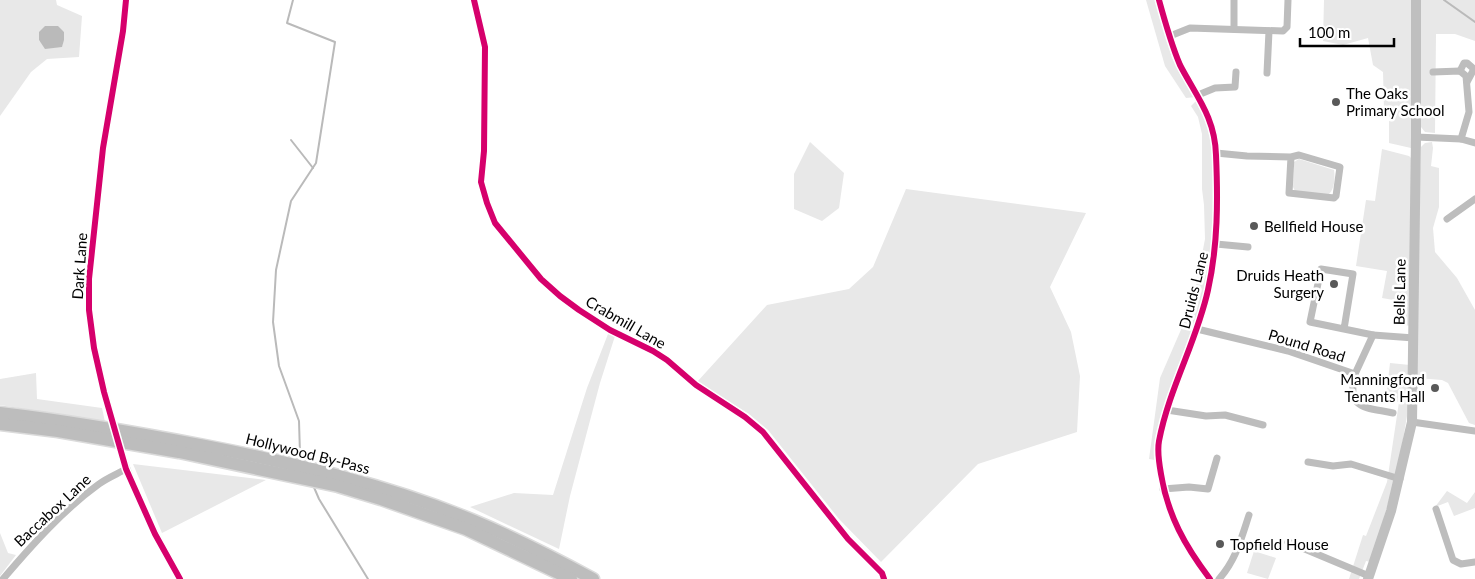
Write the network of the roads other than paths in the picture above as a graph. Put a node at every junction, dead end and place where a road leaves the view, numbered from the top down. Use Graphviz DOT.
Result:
graph roads {
  1 [pos="126,0"];
  2 [pos="474,0"];
  3 [pos="1159,0"];
  4 [pos="1234,0"];
  5 [pos="1288,0"];
  6 [pos="1416,0"];
  7 [pos="1234,30"];
  8 [pos="1269,31"];
  9 [pos="1170,36"];
  10 [pos="1460,71"];
  11 [pos="1236,72"];
  12 [pos="1433,72"];
  13 [pos="1267,73"];
  14 [pos="1467,82"];
  15 [pos="1198,96"];
  16 [pos="1416,137"];
  17 [pos="1461,139"];
  18 [pos="1475,143"];
  19 [pos="1216,153"];
  20 [pos="1291,157"];
  21 [pos="1475,199"];
  22 [pos="1447,219"];
  23 [pos="1216,244"];
  24 [pos="1248,247"];
  25 [pos="1197,329"];
  26 [pos="1344,329"];
  27 [pos="1373,335"];
  28 [pos="1414,338"];
  29 [pos="1355,374"];
  30 [pos="1167,410"];
  31 [pos="0,412"];
  32 [pos="1393,413"];
  33 [pos="1412,422"];
  34 [pos="0,424"];
  35 [pos="1263,425"];
  36 [pos="1475,431"];
  37 [pos="1217,458"];
  38 [pos="1308,462"];
  39 [pos="126,469"];
  40 [pos="1400,479"];
  41 [pos="1163,489"];
  42 [pos="1436,509"];
  43 [pos="1249,515"];
  44 [pos="1288,542"];
  45 [pos="1475,562"];
  46 [pos="1369,578"];
  47 [pos="3,579"];
  48 [pos="180,579"];
  49 [pos="572,579"];
  50 [pos="593,579"];
  51 [pos="884,579"];
  52 [pos="1210,579"];
  53 [pos="1219,579"];
  1 -- 39 [label="street, Dark Lane, bridge"];
  2 -- 51 [label="street, Crabmill Lane"];
  3 -- 9 [label="street, Druids Lane"];
  4 -- 7 [label="street"];
  5 -- 8 [label="street"];
  6 -- 16 [label="street, Bells Lane"];
  7 -- 8 [label="street"];
  7 -- 9 [label="street"];
  8 -- 13 [label="street"];
  9 -- 15 [label="street, Druids Lane"];
  10 -- 12 [label="street"];
  10 -- 14 [label="street"];
  10 -- 14 [label="street"];
  11 -- 15 [label="street"];
  14 -- 17 [label="street"];
  15 -- 19 [label="street, Druids Lane"];
  16 -- 17 [label="street"];
  16 -- 28 [label="street, Bells Lane"];
  17 -- 18 [label="street"];
  19 -- 20 [label="street"];
  19 -- 23 [label="street, Druids Lane"];
  20 -- 20 [label="street"];
  21 -- 22 [label="street"];
  23 -- 24 [label="street"];
  23 -- 25 [label="street, Druids Lane"];
  25 -- 29 [label="street, Pound Road"];
  25 -- 30 [label="street, Druids Lane"];
  26 -- 26 [label="street"];
  26 -- 27 [label="street"];
  27 -- 28 [label="street"];
  27 -- 29 [label="street, Pound Road"];
  28 -- 33 [label="street, Bells Lane"];
  29 -- 32 [label="street"];
  30 -- 35 [label="street"];
  30 -- 41 [label="street, Druids Lane"];
  31 -- 50 [label="highway, Hollywood By-Pass"];
  33 -- 36 [label="street"];
  33 -- 40 [label="street, Bells Lane"];
  34 -- 49 [label="highway, Hollywood By-Pass"];
  37 -- 41 [label="street"];
  38 -- 40 [label="street"];
  39 -- 47 [label="street, Baccabox Lane"];
  39 -- 48 [label="street, Dark Lane"];
  40 -- 46 [label="street, Bells Lane"];
  41 -- 52 [label="street, Druids Lane"];
  42 -- 45 [label="street"];
  43 -- 53 [label="street"];
  44 -- 46 [label="street"];
}
